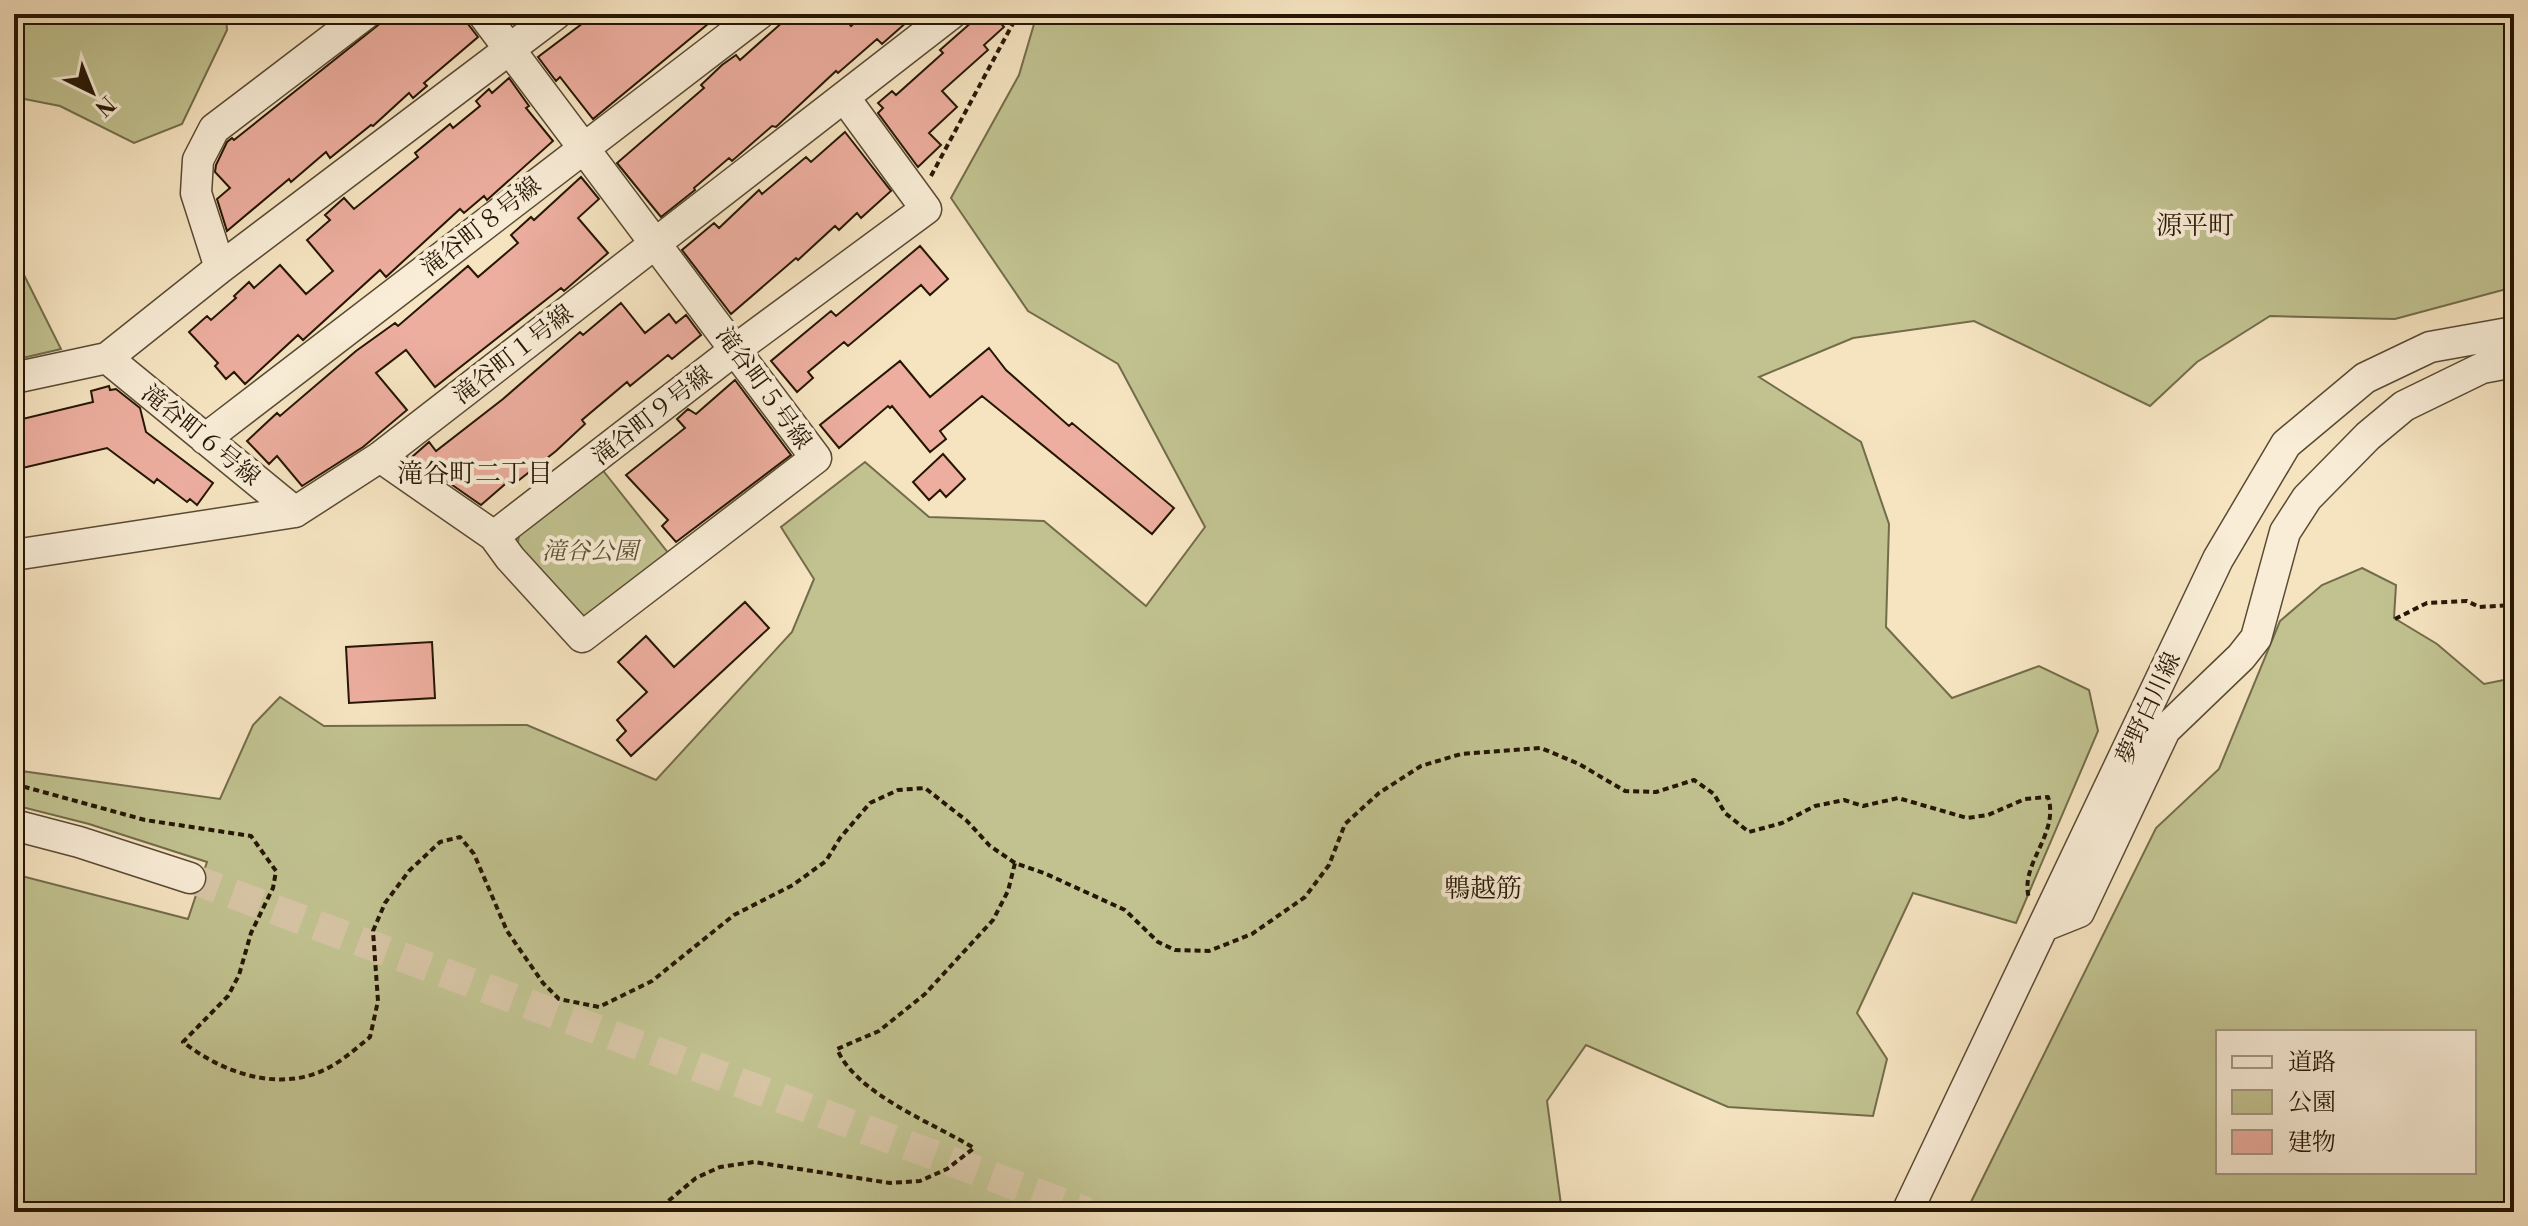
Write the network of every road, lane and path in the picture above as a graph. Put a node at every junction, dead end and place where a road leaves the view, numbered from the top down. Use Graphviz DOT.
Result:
graph roads {
  1 [pos="365,14"];
  2 [pos="483,14"];
  3 [pos="556,14"];
  4 [pos="759,14"];
  5 [pos="951,14"];
  6 [pos="1018,14"];
  7 [pos="510,50"];
  8 [pos="844,97"];
  9 [pos="583,147"];
  10 [pos="926,209"];
  11 [pos="656,243"];
  12 [pos="220,268"];
  13 [pos="2514,332"];
  14 [pos="736,349"];
  15 [pos="107,358"];
  16 [pos="2514,362"];
  17 [pos="14,378"];
  18 [pos="205,439"];
  19 [pos="380,457"];
  20 [pos="295,512"];
  21 [pos="494,536"];
  22 [pos="14,555"];
  23 [pos="2514,605"];
  24 [pos="2395,619"];
  25 [pos="14,784"];
  26 [pos="14,825"];
  27 [pos="1015,863"];
  28 [pos="190,878"];
  29 [pos="2048,919"];
  30 [pos="656,1212"];
  31 [pos="1907,1212"];
  1 -- 12 [label="street"];
  2 -- 7 [label="street, 滝谷町５号線"];
  3 -- 7 [label="street"];
  4 -- 9 [label="street, 滝谷町８号線"];
  5 -- 8 [label="street, 滝谷町１号線"];
  6 -- 10 [label="path"];
  7 -- 9 [label="street, 滝谷町５号線"];
  7 -- 12 [label="street"];
  8 -- 10 [label="street"];
  8 -- 11 [label="street, 滝谷町１号線"];
  9 -- 11 [label="street, 滝谷町５号線"];
  9 -- 18 [label="street, 滝谷町８号線"];
  10 -- 14 [label="street, 滝谷町９号線"];
  11 -- 14 [label="street, 滝谷町５号線"];
  11 -- 19 [label="street, 滝谷町１号線"];
  12 -- 15 [label="street"];
  13 -- 29 [label="street, 夢野白川線"];
  14 -- 21 [label="street, 滝谷町９号線"];
  14 -- 21 [label="street, 滝谷町５号線"];
  15 -- 17 [label="street"];
  15 -- 18 [label="street, 滝谷町６号線"];
  16 -- 29 [label="street"];
  18 -- 20 [label="street, 滝谷町６号線"];
  19 -- 20 [label="street, 滝谷町１号線"];
  19 -- 21 [label="street"];
  20 -- 22 [label="street, 滝谷町１号線"];
  23 -- 24 [label="path"];
  25 -- 27 [label="path"];
  26 -- 28 [label="street"];
  27 -- 29 [label="path"];
  27 -- 30 [label="path"];
  29 -- 31 [label="street, 夢野白川線"];
}
